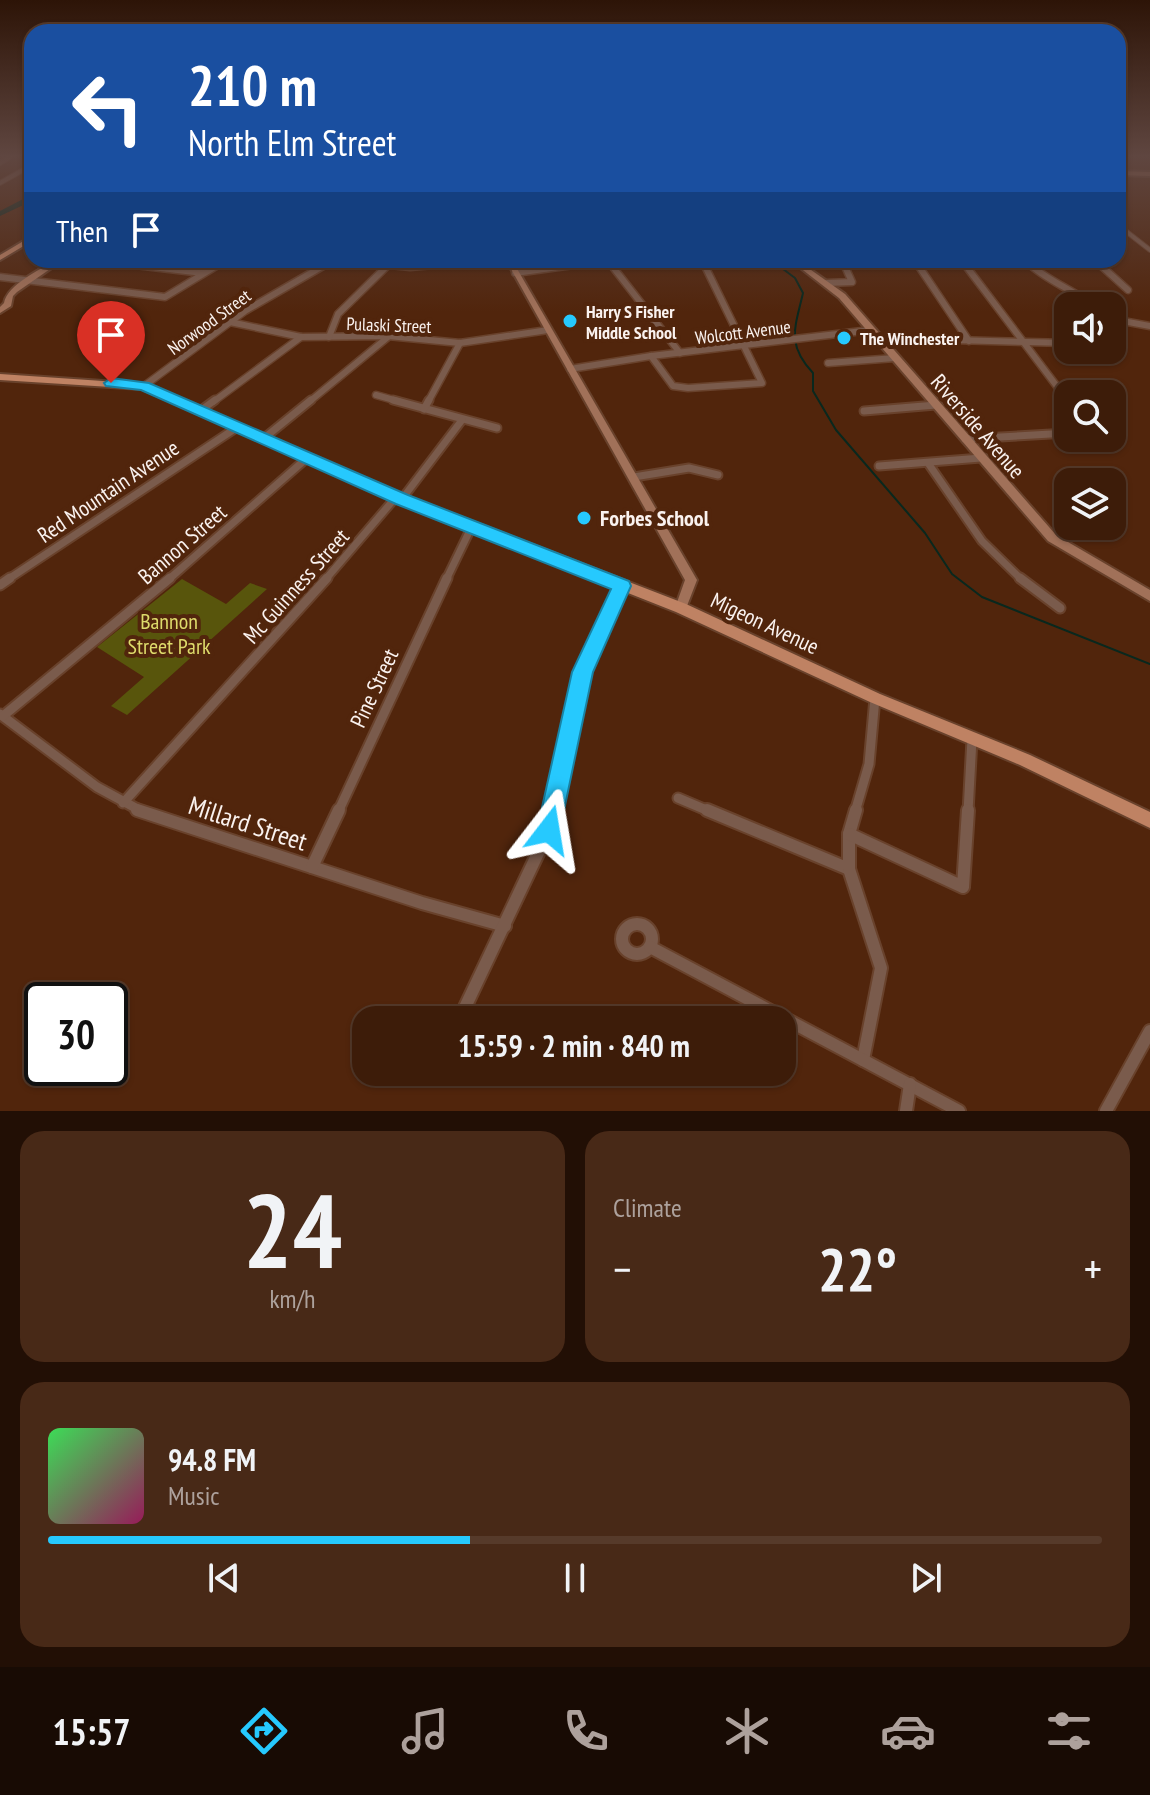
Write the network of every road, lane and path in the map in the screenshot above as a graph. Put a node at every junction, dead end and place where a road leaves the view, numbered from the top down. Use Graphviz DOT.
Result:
graph roads {
  1 [pos="1126,231"];
  2 [pos="24,243"];
  3 [pos="1150,250"];
  4 [pos="0,258"];
  5 [pos="47,268"];
  6 [pos="162,268"];
  7 [pos="213,268"];
  8 [pos="320,268"];
  9 [pos="385,268"];
  10 [pos="513,268"];
  11 [pos="551,268"];
  12 [pos="614,268"];
  13 [pos="706,268"];
  14 [pos="805,268"];
  15 [pos="846,268"];
  16 [pos="920,268"];
  17 [pos="968,268"];
  18 [pos="1033,268"];
  19 [pos="1104,268"];
  20 [pos="205,273"];
  21 [pos="515,273"];
  22 [pos="3,276"];
  23 [pos="28,279"];
  24 [pos="827,283"];
  25 [pos="1128,290"];
  26 [pos="1075,292"];
  27 [pos="0,311"];
  28 [pos="230,322"];
  29 [pos="1126,322"];
  30 [pos="1150,326"];
  31 [pos="548,330"];
  32 [pos="874,334"];
  33 [pos="388,336"];
  34 [pos="301,337"];
  35 [pos="329,337"];
  36 [pos="969,341"];
  37 [pos="1025,342"];
  38 [pos="460,343"];
  39 [pos="1054,343"];
  40 [pos="745,345"];
  41 [pos="680,353"];
  42 [pos="651,356"];
  43 [pos="895,358"];
  44 [pos="828,363"];
  45 [pos="570,369"];
  46 [pos="0,377"];
  47 [pos="1054,382"];
  48 [pos="144,386"];
  49 [pos="376,395"];
  50 [pos="936,405"];
  51 [pos="424,409"];
  52 [pos="200,411"];
  53 [pos="864,411"];
  54 [pos="462,420"];
  55 [pos="236,428"];
  56 [pos="497,428"];
  57 [pos="1054,434"];
  58 [pos="263,439"];
  59 [pos="965,439"];
  60 [pos="307,458"];
  61 [pos="981,458"];
  62 [pos="928,463"];
  63 [pos="879,466"];
  64 [pos="718,475"];
  65 [pos="634,477"];
  66 [pos="399,498"];
  67 [pos="472,526"];
  68 [pos="0,585"];
  69 [pos="622,586"];
  70 [pos="1150,596"];
  71 [pos="681,608"];
  72 [pos="1060,608"];
  73 [pos="875,698"];
  74 [pos="2,715"];
  75 [pos="972,739"];
  76 [pos="678,798"];
  77 [pos="123,803"];
  78 [pos="1150,820"];
  79 [pos="849,834"];
  80 [pos="312,867"];
  81 [pos="849,869"];
  82 [pos="505,926"];
  83 [pos="650,947"];
  84 [pos="466,1006"];
  85 [pos="1150,1031"];
  86 [pos="863,1060"];
  87 [pos="910,1084"];
  88 [pos="906,1111"];
  89 [pos="959,1111"];
  90 [pos="1106,1111"];
  1 -- 3 [label="street"];
  2 -- 4 [label="main road"];
  5 -- 23 [label="main road"];
  6 -- 20 [label="street"];
  7 -- 20 [label="street"];
  8 -- 28 [label="street, Norwood Street"];
  9 -- 35 [label="street"];
  10 -- 21 [label="main road, Migeon Avenue"];
  11 -- 21 [label="street"];
  12 -- 41 [label="street"];
  13 -- 40 [label="street"];
  14 -- 24 [label="main road, Riverside Avenue"];
  15 -- 24 [label="street"];
  16 -- 36 [label="street"];
  17 -- 37 [label="street"];
  18 -- 26 [label="street"];
  19 -- 25 [label="street"];
  20 -- 23 [label="street"];
  21 -- 31 [label="main road, Migeon Avenue"];
  22 -- 23 [label="street"];
  23 -- 27 [label="main road"];
  24 -- 32 [label="main road, Riverside Avenue"];
  28 -- 34 [label="street, Pulaski Street"];
  28 -- 48 [label="street, Norwood Street"];
  29 -- 30 [label="street"];
  31 -- 38 [label="street, Pulaski Street"];
  31 -- 45 [label="main road, Migeon Avenue"];
  32 -- 36 [label="street, Wolcott Avenue"];
  32 -- 40 [label="street, Wolcott Avenue"];
  32 -- 43 [label="main road, Riverside Avenue"];
  33 -- 35 [label="street, Pulaski Street"];
  33 -- 38 [label="street, Pulaski Street"];
  33 -- 58 [label="street"];
  34 -- 35 [label="street, Pulaski Street"];
  34 -- 52 [label="street"];
  36 -- 37 [label="street, Wolcott Avenue"];
  37 -- 39 [label="street, Wolcott Avenue"];
  37 -- 47 [label="street"];
  38 -- 51 [label="street"];
  40 -- 41 [label="street, Wolcott Avenue"];
  40 -- 42 [label="street"];
  41 -- 42 [label="street, Wolcott Avenue"];
  42 -- 45 [label="street, Wolcott Avenue"];
  43 -- 44 [label="street"];
  43 -- 50 [label="main road, Riverside Avenue"];
  45 -- 65 [label="main road, Migeon Avenue"];
  46 -- 48 [label="main road"];
  48 -- 52 [label="main road"];
  49 -- 51 [label="street"];
  50 -- 53 [label="street"];
  50 -- 59 [label="main road, Riverside Avenue"];
  51 -- 54 [label="street"];
  52 -- 55 [label="main road"];
  54 -- 56 [label="street"];
  54 -- 66 [label="street, Mc Guinness Street"];
  55 -- 58 [label="main road"];
  55 -- 68 [label="street, Red Mountain Avenue"];
  57 -- 59 [label="street"];
  58 -- 60 [label="main road"];
  59 -- 61 [label="main road, Riverside Avenue"];
  60 -- 66 [label="main road"];
  60 -- 74 [label="street, Bannon Street"];
  61 -- 62 [label="street"];
  61 -- 70 [label="main road, Riverside Avenue"];
  62 -- 63 [label="street"];
  62 -- 72 [label="street"];
  64 -- 65 [label="street"];
  65 -- 71 [label="main road, Migeon Avenue"];
  66 -- 67 [label="main road"];
  66 -- 77 [label="street, Mc Guinness Street"];
  67 -- 69 [label="main road"];
  67 -- 80 [label="street, Pine Street"];
  69 -- 71 [label="main road"];
  69 -- 82 [label="street"];
  71 -- 73 [label="main road, Migeon Avenue"];
  73 -- 75 [label="main road, Migeon Avenue"];
  73 -- 79 [label="street"];
  74 -- 77 [label="street, Millard Street"];
  75 -- 78 [label="main road, Migeon Avenue"];
  75 -- 79 [label="street"];
  76 -- 81 [label="street"];
  77 -- 80 [label="street, Millard Street"];
  79 -- 81 [label="street"];
  80 -- 82 [label="street, Millard Street"];
  81 -- 86 [label="street"];
  82 -- 84 [label="street"];
  83 -- 86 [label="street"];
  85 -- 90 [label="street"];
  86 -- 87 [label="street"];
  87 -- 88 [label="street"];
  87 -- 89 [label="street"];
}
